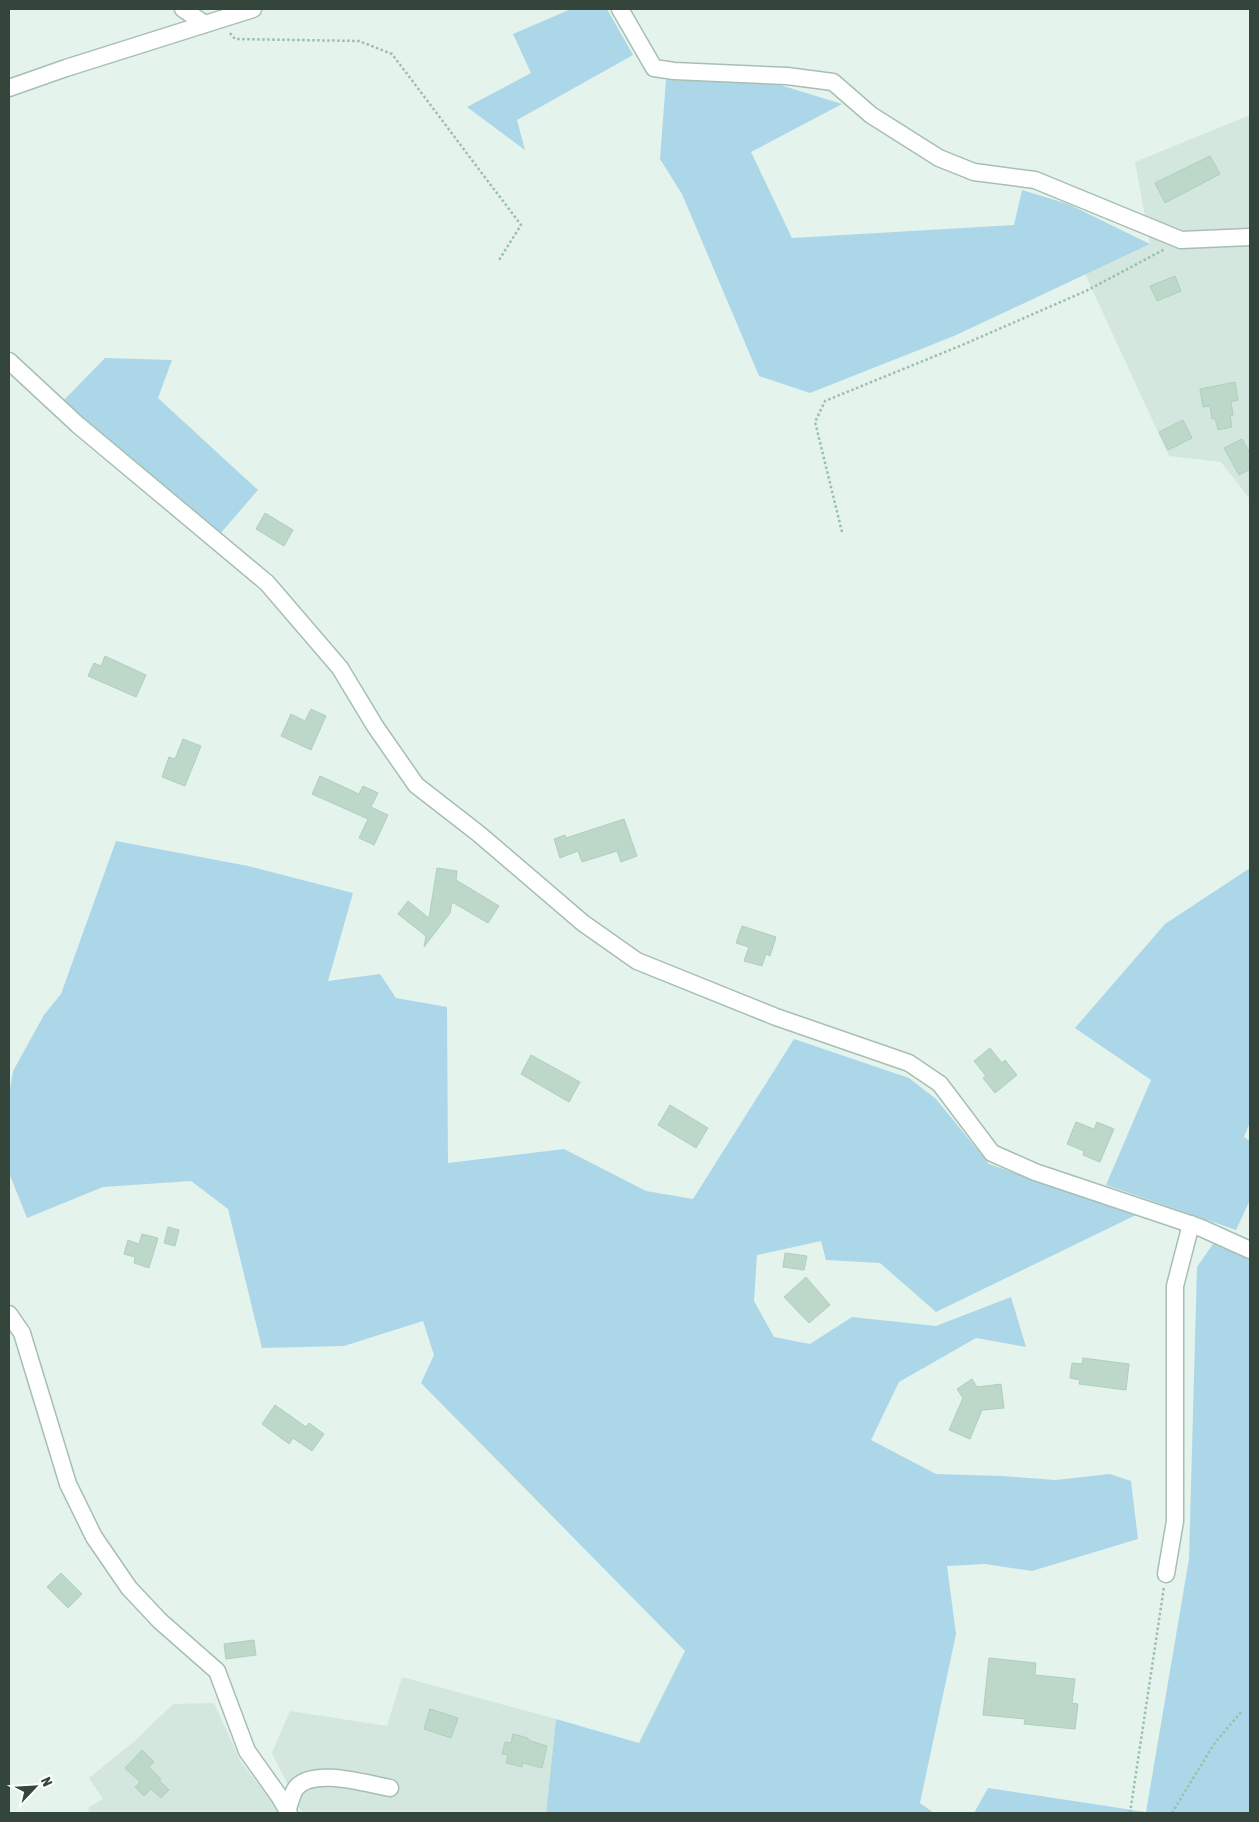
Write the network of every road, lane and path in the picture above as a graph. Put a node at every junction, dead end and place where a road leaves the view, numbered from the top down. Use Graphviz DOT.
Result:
graph roads {
  1 [pos="183,9"];
  2 [pos="253,9"];
  3 [pos="620,9"];
  4 [pos="213,22"];
  5 [pos="9,88"];
  6 [pos="1250,237"];
  7 [pos="1181,240"];
  8 [pos="499,260"];
  9 [pos="9,361"];
  10 [pos="842,532"];
  11 [pos="1191,1224"];
  12 [pos="1250,1250"];
  13 [pos="9,1314"];
  14 [pos="1166,1574"];
  15 [pos="1241,1712"];
  16 [pos="390,1788"];
  17 [pos="288,1812"];
  18 [pos="1130,1813"];
  19 [pos="1172,1813"];
  1 -- 4 [label="street"];
  2 -- 4 [label="street"];
  3 -- 7 [label="street"];
  4 -- 5 [label="street"];
  4 -- 8 [label="path"];
  6 -- 7 [label="street"];
  7 -- 10 [label="path"];
  9 -- 11 [label="street"];
  11 -- 12 [label="street"];
  11 -- 14 [label="street"];
  13 -- 17 [label="street"];
  14 -- 18 [label="path"];
  15 -- 19 [label="path"];
  16 -- 17 [label="street"];
}
